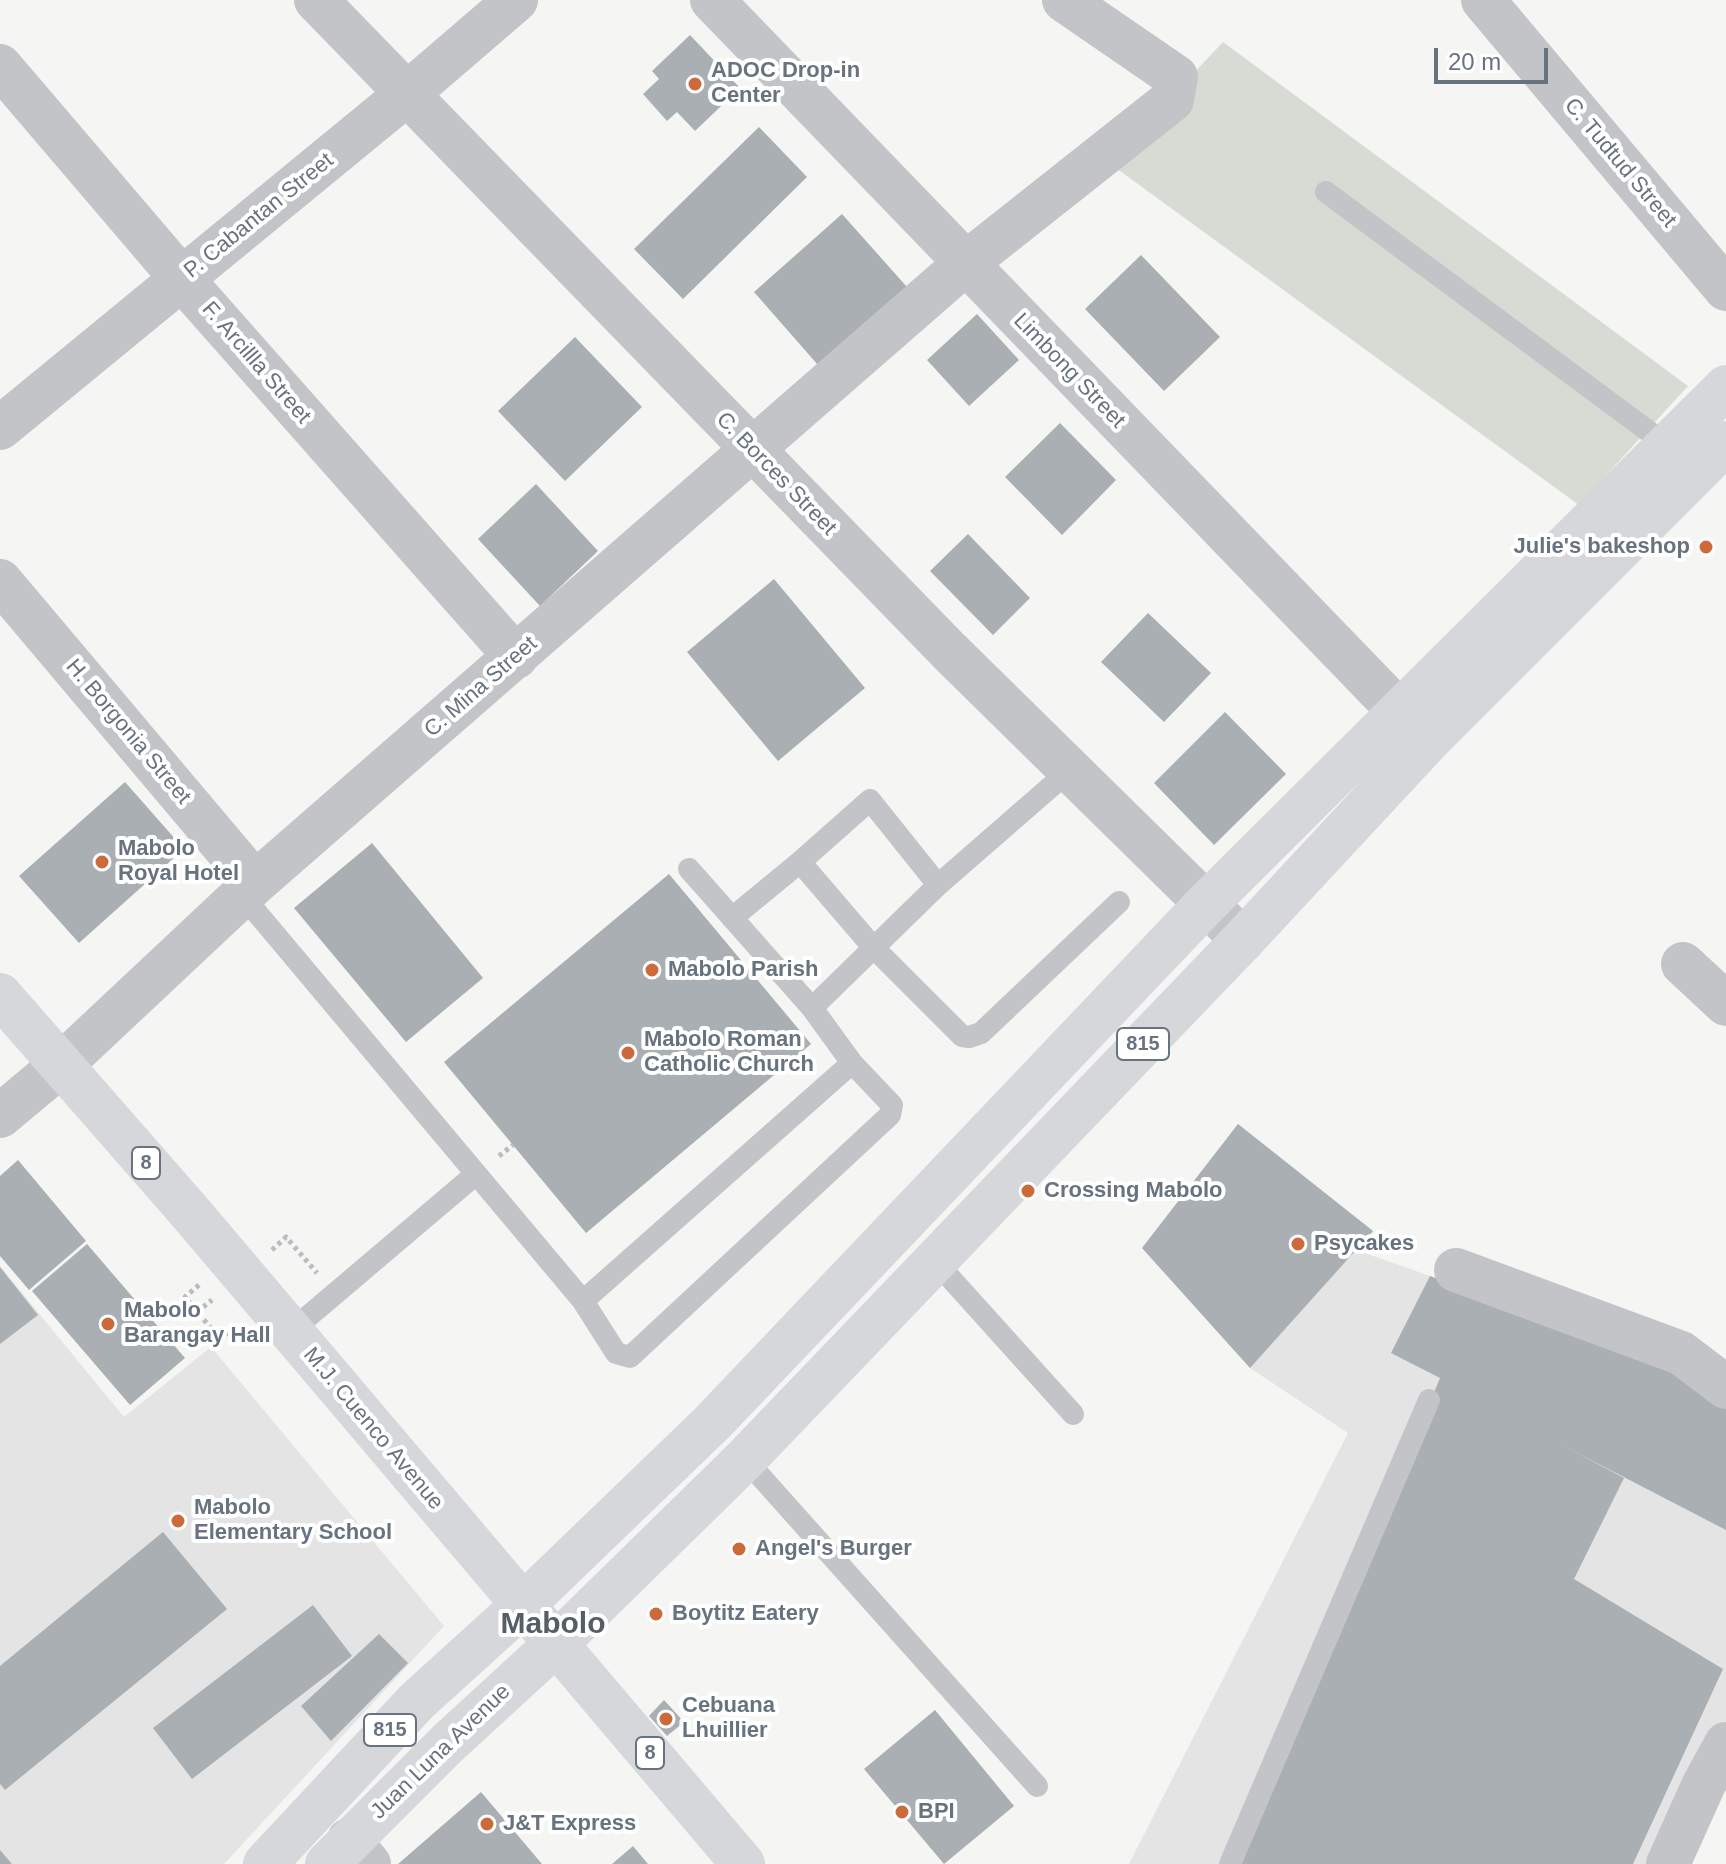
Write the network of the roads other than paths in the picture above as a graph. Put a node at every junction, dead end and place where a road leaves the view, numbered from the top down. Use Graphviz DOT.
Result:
graph roads {
  1 [pos="316,0"];
  2 [pos="516,0"];
  3 [pos="712,0"];
  4 [pos="1064,0"];
  5 [pos="1483,0"];
  6 [pos="0,66"];
  7 [pos="408,93"];
  8 [pos="1326,192"];
  9 [pos="966,263"];
  10 [pos="182,279"];
  11 [pos="1726,289"];
  12 [pos="1726,387"];
  13 [pos="0,428"];
  14 [pos="1726,443"];
  15 [pos="1667,445"];
  16 [pos="753,451"];
  17 [pos="0,581"];
  18 [pos="516,657"];
  19 [pos="1413,727"];
  20 [pos="1070,770"];
  21 [pos="800,862"];
  22 [pos="689,869"];
  23 [pos="938,885"];
  24 [pos="249,889"];
  25 [pos="1119,902"];
  26 [pos="1206,904"];
  27 [pos="732,918"];
  28 [pos="1243,940"];
  29 [pos="873,947"];
  30 [pos="1683,964"];
  31 [pos="0,995"];
  32 [pos="1726,1004"];
  33 [pos="812,1008"];
  34 [pos="852,1063"];
  35 [pos="61,1065"];
  36 [pos="0,1116"];
  37 [pos="476,1174"];
  38 [pos="935,1261"];
  39 [pos="1456,1270"];
  40 [pos="583,1301"];
  41 [pos="291,1331"];
  42 [pos="1726,1387"];
  43 [pos="1429,1400"];
  44 [pos="1073,1414"];
  45 [pos="745,1459"];
  46 [pos="524,1604"];
  47 [pos="557,1643"];
  48 [pos="1726,1744"];
  49 [pos="1037,1786"];
  50 [pos="349,1856"];
  51 [pos="265,1864"];
  52 [pos="743,1864"];
  53 [pos="1230,1864"];
  54 [pos="1668,1864"];
  1 -- 7 [label="street, C. Borces Street"];
  2 -- 7 [label="street, P. Cabantan Street"];
  3 -- 9 [label="street, Limbong Street"];
  4 -- 9 [label="street, C. Mina Street"];
  5 -- 11 [label="street, C. Tudtud Street"];
  6 -- 10 [label="street, F. Arcillla Street"];
  7 -- 10 [label="street, P. Cabantan Street"];
  7 -- 16 [label="street, C. Borces Street"];
  8 -- 15 [label="lane"];
  9 -- 16 [label="street, C. Mina Street"];
  9 -- 19 [label="street, Limbong Street"];
  10 -- 13 [label="street, P. Cabantan Street"];
  10 -- 18 [label="street, F. Arcillla Street"];
  12 -- 15 [label="main road, 815"];
  14 -- 19 [label="main road, 815"];
  15 -- 19 [label="main road, 815"];
  16 -- 18 [label="street, C. Mina Street"];
  16 -- 20 [label="street, C. Borces Street"];
  17 -- 24 [label="street, H. Borgonia Street"];
  18 -- 24 [label="street, C. Mina Street"];
  19 -- 26 [label="main road, 815"];
  19 -- 28 [label="main road, 815"];
  20 -- 23 [label="lane"];
  20 -- 26 [label="street, C. Borces Street"];
  21 -- 23 [label="lane"];
  21 -- 27 [label="lane"];
  21 -- 29 [label="lane"];
  22 -- 27 [label="lane"];
  23 -- 29 [label="lane"];
  24 -- 35 [label="street, C. Mina Street"];
  24 -- 37 [label="lane"];
  25 -- 29 [label="lane"];
  26 -- 28 [label="street, C. Borces Street"];
  26 -- 46 [label="main road, 815"];
  27 -- 33 [label="lane"];
  28 -- 38 [label="main road, 815"];
  29 -- 33 [label="lane"];
  30 -- 32 [label="street"];
  31 -- 35 [label="main road, M.J. Cuenco Avenue / 8"];
  33 -- 34 [label="lane"];
  34 -- 40 [label="lane"];
  34 -- 40 [label="lane"];
  35 -- 36 [label="street, C. Mina Street"];
  35 -- 41 [label="main road, M.J. Cuenco Avenue / 8"];
  37 -- 40 [label="lane"];
  37 -- 41 [label="lane"];
  38 -- 44 [label="lane"];
  38 -- 45 [label="main road, 815"];
  39 -- 42 [label="street"];
  41 -- 46 [label="main road, M.J. Cuenco Avenue / 8"];
  43 -- 53 [label="lane"];
  45 -- 47 [label="main road, 815"];
  45 -- 49 [label="lane"];
  46 -- 47 [label="main road, M.J. Cuenco Avenue / 8"];
  46 -- 51 [label="main road, 815"];
  47 -- 50 [label="main road, Juan Luna Avenue / 815"];
  47 -- 52 [label="main road, M.J. Cuenco Avenue / 8"];
  48 -- 54 [label="street"];
}
